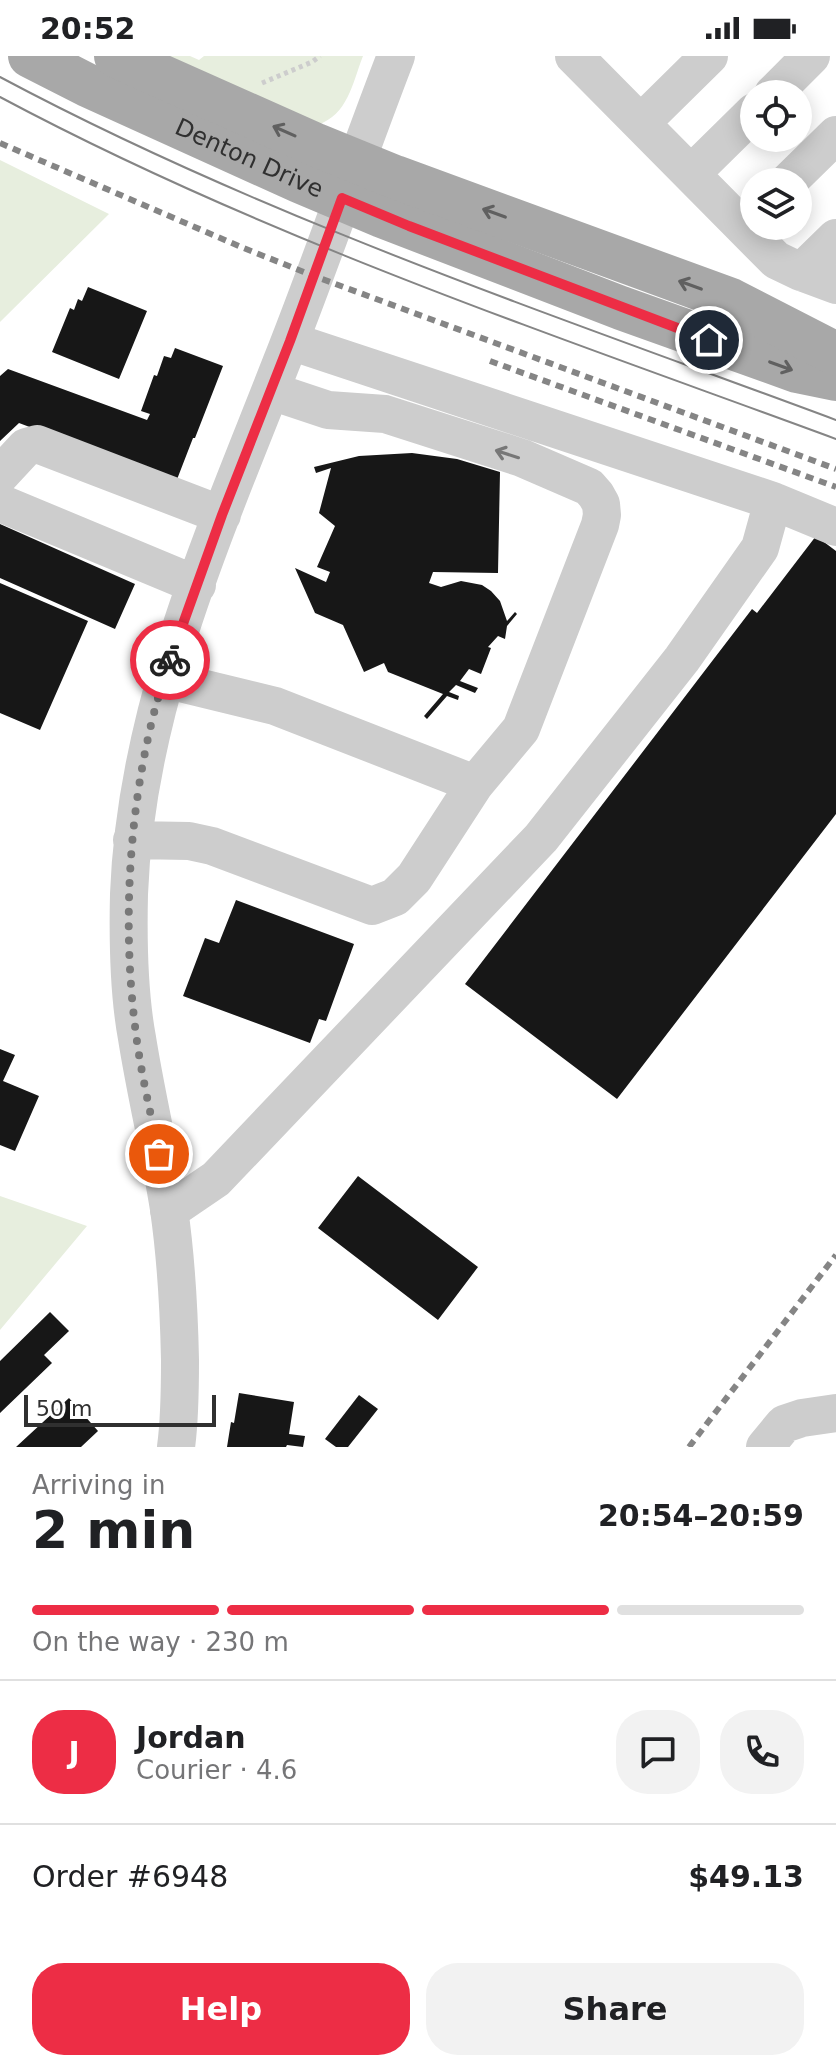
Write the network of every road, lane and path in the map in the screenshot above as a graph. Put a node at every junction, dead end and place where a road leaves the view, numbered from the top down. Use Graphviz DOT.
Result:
graph roads {
  1 [pos="30,56"];
  2 [pos="320,56"];
  3 [pos="396,56"];
  4 [pos="709,56"];
  5 [pos="811,56"];
  6 [pos="595,63"];
  7 [pos="102,70"];
  8 [pos="787,80"];
  9 [pos="260,84"];
  10 [pos="641,123"];
  11 [pos="740,126"];
  12 [pos="836,135"];
  13 [pos="802,168"];
  14 [pos="691,174"];
  15 [pos="349,180"];
  16 [pos="740,214"];
  17 [pos="836,238"];
  18 [pos="762,240"];
  19 [pos="819,279"];
  20 [pos="290,341"];
  21 [pos="836,354"];
  22 [pos="836,379"];
  23 [pos="271,391"];
  24 [pos="0,475"];
  25 [pos="773,501"];
  26 [pos="0,503"];
  27 [pos="222,515"];
  28 [pos="836,527"];
  29 [pos="197,585"];
  30 [pos="164,679"];
  31 [pos="475,784"];
  32 [pos="132,840"];
  33 [pos="169,1211"];
  34 [pos="836,1413"];
  35 [pos="176,1447"];
  36 [pos="765,1447"];
  1 -- 7 [label="main road, Denton Drive"];
  2 -- 9 [label="path"];
  3 -- 15 [label="street"];
  4 -- 10 [label="street"];
  5 -- 8 [label="street"];
  6 -- 10 [label="street"];
  7 -- 15 [label="main road, Denton Drive"];
  10 -- 14 [label="street"];
  11 -- 14 [label="street"];
  12 -- 13 [label="street"];
  14 -- 16 [label="street"];
  15 -- 20 [label="street"];
  21 -- 15 [label="main road, Denton Drive, one-way"];
  15 -- 22 [label="main road, Denton Drive, one-way"];
  17 -- 19 [label="street"];
  18 -- 19 [label="street"];
  20 -- 23 [label="street"];
  20 -- 25 [label="street"];
  23 -- 27 [label="street"];
  31 -- 23 [label="street, one-way"];
  24 -- 27 [label="street"];
  25 -- 28 [label="street"];
  25 -- 33 [label="street"];
  26 -- 29 [label="street"];
  27 -- 29 [label="street"];
  29 -- 30 [label="street"];
  30 -- 31 [label="street"];
  30 -- 32 [label="street"];
  31 -- 32 [label="street"];
  32 -- 33 [label="street"];
  33 -- 35 [label="street"];
  34 -- 36 [label="street"];
}
